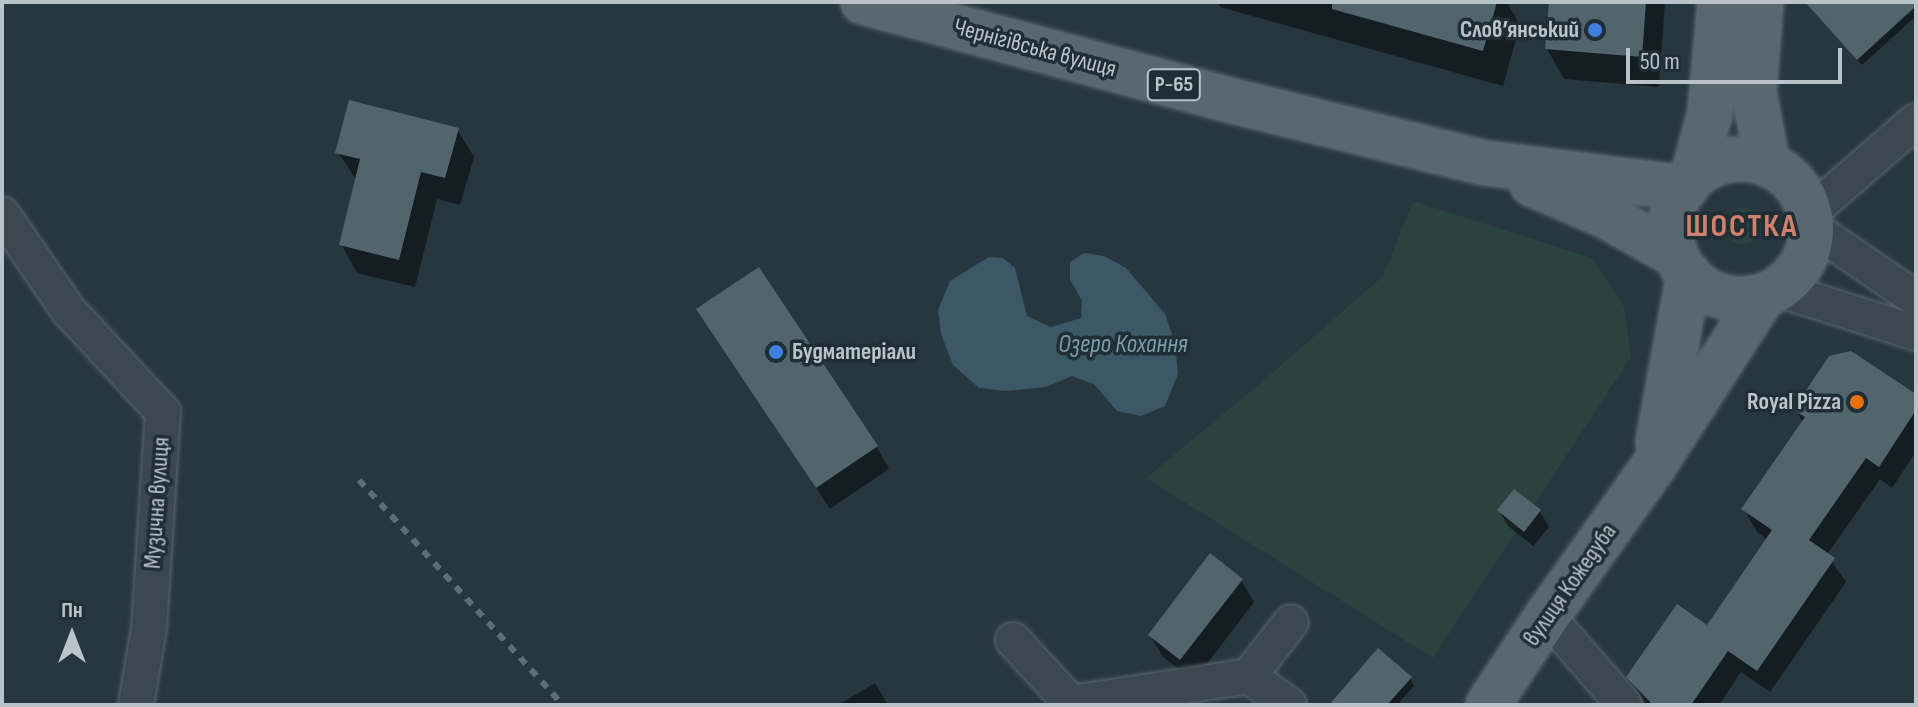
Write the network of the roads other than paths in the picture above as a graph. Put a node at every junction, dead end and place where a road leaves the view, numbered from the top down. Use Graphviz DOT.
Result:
graph roads {
  1 [pos="863,2"];
  2 [pos="1720,2"];
  3 [pos="1761,2"];
  4 [pos="1916,121"];
  5 [pos="1486,163"];
  6 [pos="1768,165"];
  7 [pos="1689,183"];
  8 [pos="2,214"];
  9 [pos="1811,220"];
  10 [pos="1682,265"];
  11 [pos="1771,292"];
  12 [pos="1916,299"];
  13 [pos="1916,333"];
  14 [pos="1653,467"];
  15 [pos="1547,616"];
  16 [pos="1291,622"];
  17 [pos="1013,640"];
  18 [pos="1249,676"];
  19 [pos="136,705"];
  20 [pos="1289,705"];
  21 [pos="1488,705"];
  22 [pos="1624,705"];
  1 -- 5 [label="main road, Чернігівська вулиця / Р-65"];
  2 -- 7 [label="main road"];
  3 -- 6 [label="main road"];
  4 -- 9 [label="street"];
  5 -- 7 [label="main road, Чернігівська вулиця / Р-65"];
  5 -- 10 [label="main road, Чернігівська вулиця / Р-65"];
  6 -- 7 [label="main road"];
  6 -- 9 [label="main road"];
  7 -- 10 [label="main road"];
  8 -- 19 [label="street, Музична вулиця"];
  9 -- 11 [label="main road"];
  9 -- 12 [label="street"];
  10 -- 11 [label="main road, Р-65"];
  10 -- 14 [label="main road, вулиця Кожедуба"];
  11 -- 13 [label="street"];
  11 -- 14 [label="main road, вулиця Кожедуба"];
  14 -- 15 [label="main road, вулиця Кожедуба"];
  15 -- 21 [label="main road, вулиця Кожедуба"];
  15 -- 22 [label="street"];
  16 -- 18 [label="street"];
  17 -- 18 [label="street"];
  18 -- 20 [label="street"];
}
